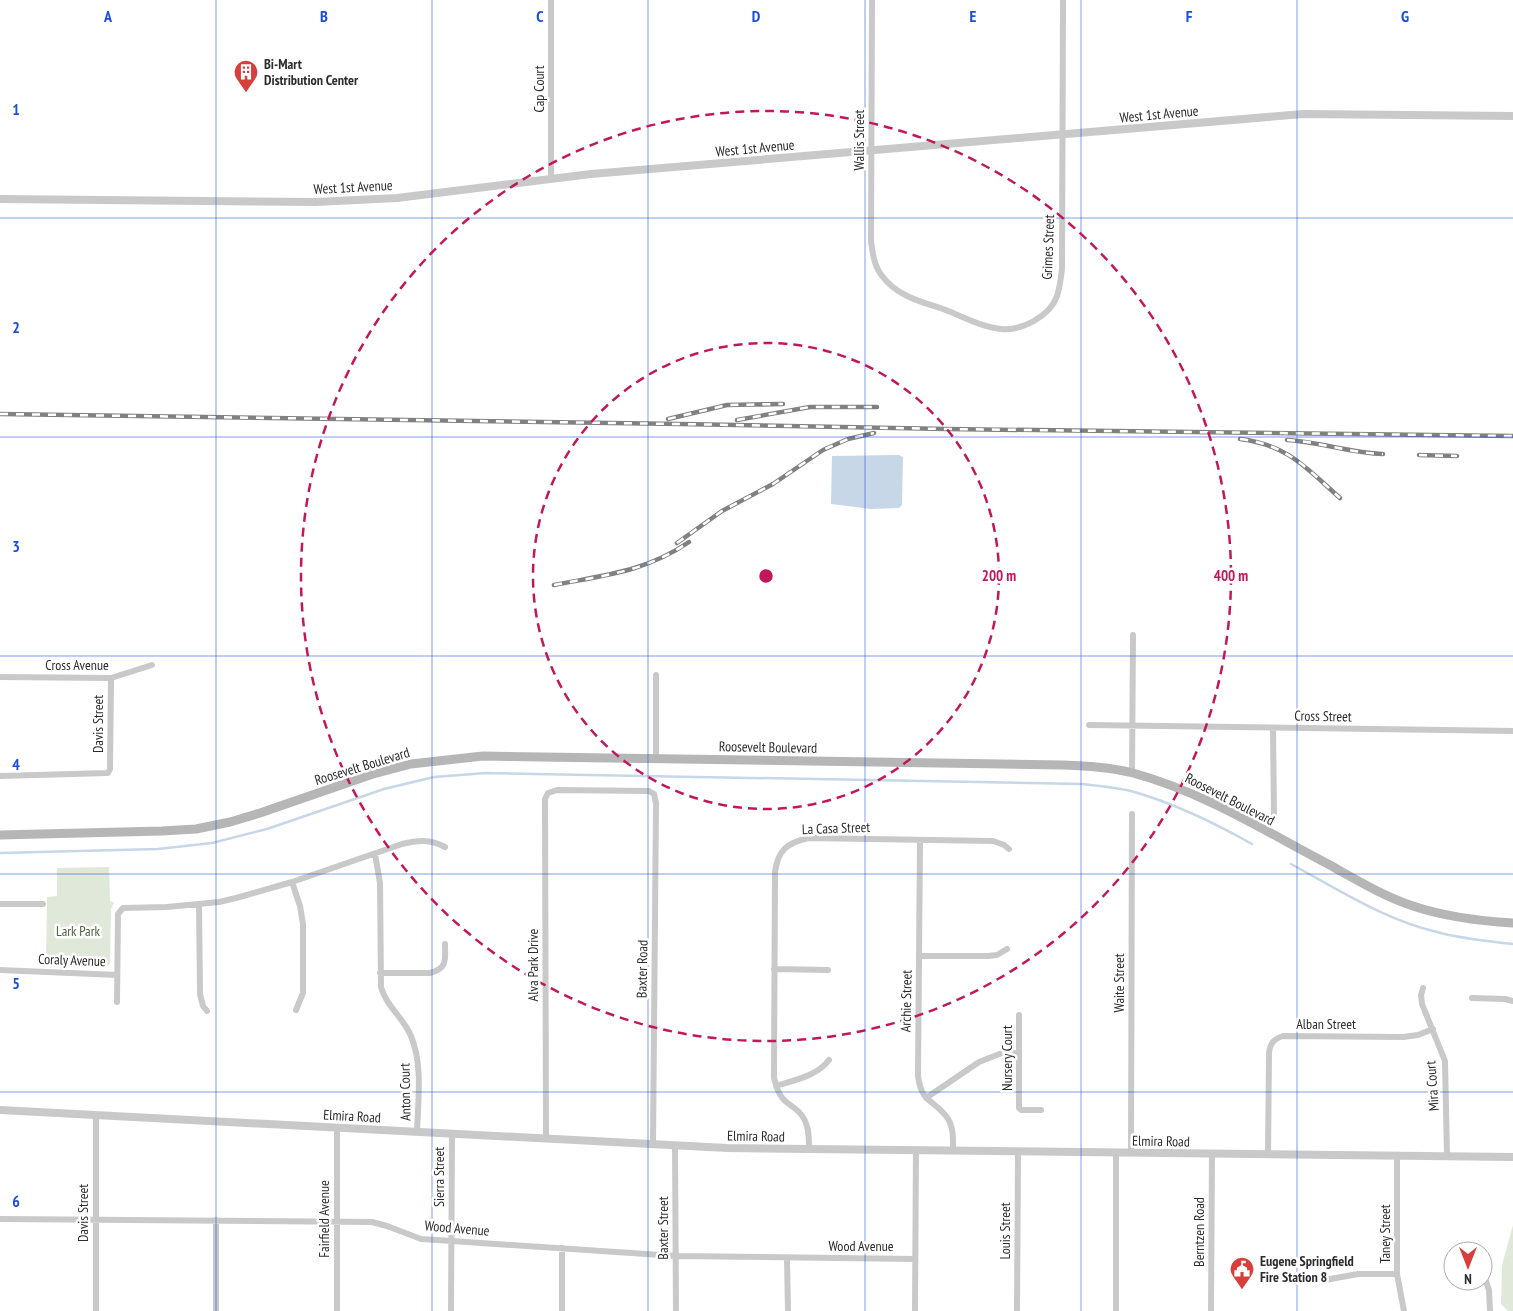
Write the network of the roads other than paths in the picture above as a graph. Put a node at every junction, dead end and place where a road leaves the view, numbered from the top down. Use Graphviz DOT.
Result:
graph roads {
  1 [pos="551,0"];
  2 [pos="872,0"];
  3 [pos="1063,0"];
  4 [pos="1513,116"];
  5 [pos="1062,134"];
  6 [pos="872,151"];
  7 [pos="551,178"];
  8 [pos="0,198"];
  9 [pos="883,278"];
  10 [pos="1133,634"];
  11 [pos="152,665"];
  12 [pos="656,675"];
  13 [pos="0,677"];
  14 [pos="111,678"];
  15 [pos="1089,725"];
  16 [pos="1132,726"];
  17 [pos="1273,728"];
  18 [pos="1513,731"];
  19 [pos="656,759"];
  20 [pos="1132,773"];
  21 [pos="0,776"];
  22 [pos="548,793"];
  23 [pos="1132,814"];
  24 [pos="1274,815"];
  25 [pos="0,835"];
  26 [pos="920,840"];
  27 [pos="445,846"];
  28 [pos="1009,849"];
  29 [pos="375,854"];
  30 [pos="292,882"];
  31 [pos="0,904"];
  32 [pos="43,904"];
  33 [pos="199,904"];
  34 [pos="1513,923"];
  35 [pos="445,944"];
  36 [pos="1008,949"];
  37 [pos="919,956"];
  38 [pos="774,969"];
  39 [pos="0,970"];
  40 [pos="828,970"];
  41 [pos="380,973"];
  42 [pos="117,974"];
  43 [pos="1423,988"];
  44 [pos="1472,998"];
  45 [pos="1513,1001"];
  46 [pos="117,1002"];
  47 [pos="296,1010"];
  48 [pos="207,1011"];
  49 [pos="1019,1015"];
  50 [pos="1433,1029"];
  51 [pos="1019,1053"];
  52 [pos="829,1060"];
  53 [pos="776,1086"];
  54 [pos="926,1098"];
  55 [pos="0,1110"];
  56 [pos="1041,1110"];
  57 [pos="96,1115"];
  58 [pos="337,1127"];
  59 [pos="418,1132"];
  60 [pos="452,1134"];
  61 [pos="546,1138"];
  62 [pos="653,1144"];
  63 [pos="675,1145"];
  64 [pos="809,1149"];
  65 [pos="916,1150"];
  66 [pos="953,1150"];
  67 [pos="1018,1151"];
  68 [pos="1116,1153"];
  69 [pos="1131,1153"];
  70 [pos="1212,1154"];
  71 [pos="1268,1154"];
  72 [pos="1397,1156"];
  73 [pos="1447,1156"];
  74 [pos="1513,1157"];
  75 [pos="0,1218"];
  76 [pos="96,1219"];
  77 [pos="216,1220"];
  78 [pos="337,1221"];
  79 [pos="452,1241"];
  80 [pos="562,1248"];
  81 [pos="676,1256"];
  82 [pos="787,1258"];
  83 [pos="915,1259"];
  84 [pos="1397,1274"];
  85 [pos="1273,1280"];
  86 [pos="1489,1291"];
  87 [pos="96,1311"];
  88 [pos="216,1311"];
  89 [pos="337,1311"];
  90 [pos="451,1311"];
  91 [pos="562,1311"];
  92 [pos="676,1311"];
  93 [pos="788,1311"];
  94 [pos="915,1311"];
  95 [pos="1017,1311"];
  96 [pos="1116,1311"];
  97 [pos="1211,1311"];
  98 [pos="1404,1311"];
  99 [pos="1490,1311"];
  1 -- 7 [label="street, Cap Court"];
  2 -- 6 [label="street, Wallis Street"];
  3 -- 5 [label="street, Grimes Street"];
  4 -- 5 [label="street, West 1st Avenue"];
  5 -- 6 [label="street, West 1st Avenue"];
  5 -- 9 [label="street, Grimes Street"];
  6 -- 7 [label="street, West 1st Avenue"];
  6 -- 9 [label="street, Wallis Street"];
  7 -- 8 [label="street, West 1st Avenue"];
  10 -- 16 [label="street"];
  11 -- 14 [label="street, Cross Avenue"];
  12 -- 19 [label="street"];
  13 -- 14 [label="street, Cross Avenue"];
  14 -- 21 [label="street, Davis Street"];
  15 -- 16 [label="street, Cross Street"];
  16 -- 17 [label="street, Cross Street"];
  16 -- 20 [label="street"];
  17 -- 18 [label="street, Cross Street"];
  17 -- 24 [label="street"];
  19 -- 20 [label="main road, Roosevelt Boulevard"];
  19 -- 25 [label="main road, Roosevelt Boulevard"];
  20 -- 34 [label="main road, Roosevelt Boulevard"];
  22 -- 61 [label="street, Alva Park Drive"];
  22 -- 62 [label="street, Baxter Road"];
  23 -- 69 [label="street, Waite Street"];
  26 -- 28 [label="street, La Casa Street"];
  26 -- 37 [label="street, Archie Street"];
  26 -- 38 [label="street, La Casa Street"];
  27 -- 29 [label="street, Coraly Avenue"];
  29 -- 30 [label="street, Coraly Avenue"];
  29 -- 41 [label="street, Anton Court"];
  30 -- 33 [label="street, Coraly Avenue"];
  30 -- 47 [label="street"];
  31 -- 32 [label="street"];
  33 -- 42 [label="street, Coraly Avenue"];
  33 -- 48 [label="street"];
  35 -- 41 [label="street"];
  36 -- 37 [label="street"];
  37 -- 54 [label="street, Archie Street"];
  38 -- 40 [label="street"];
  38 -- 53 [label="street, La Casa Street"];
  39 -- 42 [label="street, Coraly Avenue"];
  41 -- 59 [label="street, Anton Court"];
  42 -- 46 [label="street"];
  43 -- 50 [label="street, Mira Court"];
  44 -- 45 [label="street"];
  49 -- 51 [label="street, Nursery Court"];
  50 -- 71 [label="street, Alban Street"];
  50 -- 73 [label="street, Mira Court"];
  51 -- 54 [label="street, Nursery Court"];
  51 -- 56 [label="street, Nursery Court"];
  52 -- 53 [label="street"];
  53 -- 64 [label="street, La Casa Street"];
  54 -- 66 [label="street, Archie Street"];
  55 -- 57 [label="street, Elmira Road"];
  57 -- 58 [label="street, Elmira Road"];
  57 -- 76 [label="street, Davis Street"];
  58 -- 59 [label="street, Elmira Road"];
  58 -- 78 [label="street, Fairfield Avenue"];
  59 -- 60 [label="street, Elmira Road"];
  60 -- 61 [label="street, Elmira Road"];
  60 -- 79 [label="street, Sierra Street"];
  61 -- 62 [label="street, Elmira Road"];
  62 -- 63 [label="street, Elmira Road"];
  63 -- 64 [label="street, Elmira Road"];
  63 -- 81 [label="street, Baxter Street"];
  64 -- 65 [label="street, Elmira Road"];
  65 -- 66 [label="street, Elmira Road"];
  65 -- 83 [label="street"];
  66 -- 67 [label="street, Elmira Road"];
  67 -- 68 [label="street, Elmira Road"];
  67 -- 95 [label="street, Louis Street"];
  68 -- 69 [label="street, Elmira Road"];
  68 -- 96 [label="street"];
  69 -- 70 [label="street, Elmira Road"];
  70 -- 71 [label="street, Elmira Road"];
  70 -- 97 [label="street, Berntzen Road"];
  71 -- 72 [label="street, Elmira Road"];
  72 -- 73 [label="street, Elmira Road"];
  72 -- 84 [label="street, Taney Street"];
  73 -- 74 [label="street, Elmira Road"];
  75 -- 76 [label="street, Wood Avenue"];
  76 -- 77 [label="street, Wood Avenue"];
  76 -- 87 [label="street, Davis Street"];
  77 -- 78 [label="street, Wood Avenue"];
  77 -- 88 [label="street"];
  78 -- 79 [label="street, Wood Avenue"];
  78 -- 89 [label="street, Fairfield Avenue"];
  79 -- 80 [label="street, Wood Avenue"];
  79 -- 90 [label="street, Sierra Street"];
  80 -- 81 [label="street, Wood Avenue"];
  80 -- 91 [label="street"];
  81 -- 82 [label="street, Wood Avenue"];
  81 -- 92 [label="street, Baxter Street"];
  82 -- 83 [label="street, Wood Avenue"];
  82 -- 93 [label="street"];
  83 -- 94 [label="street"];
  84 -- 85 [label="street"];
  84 -- 98 [label="street, Taney Street"];
  86 -- 99 [label="street"];
}
